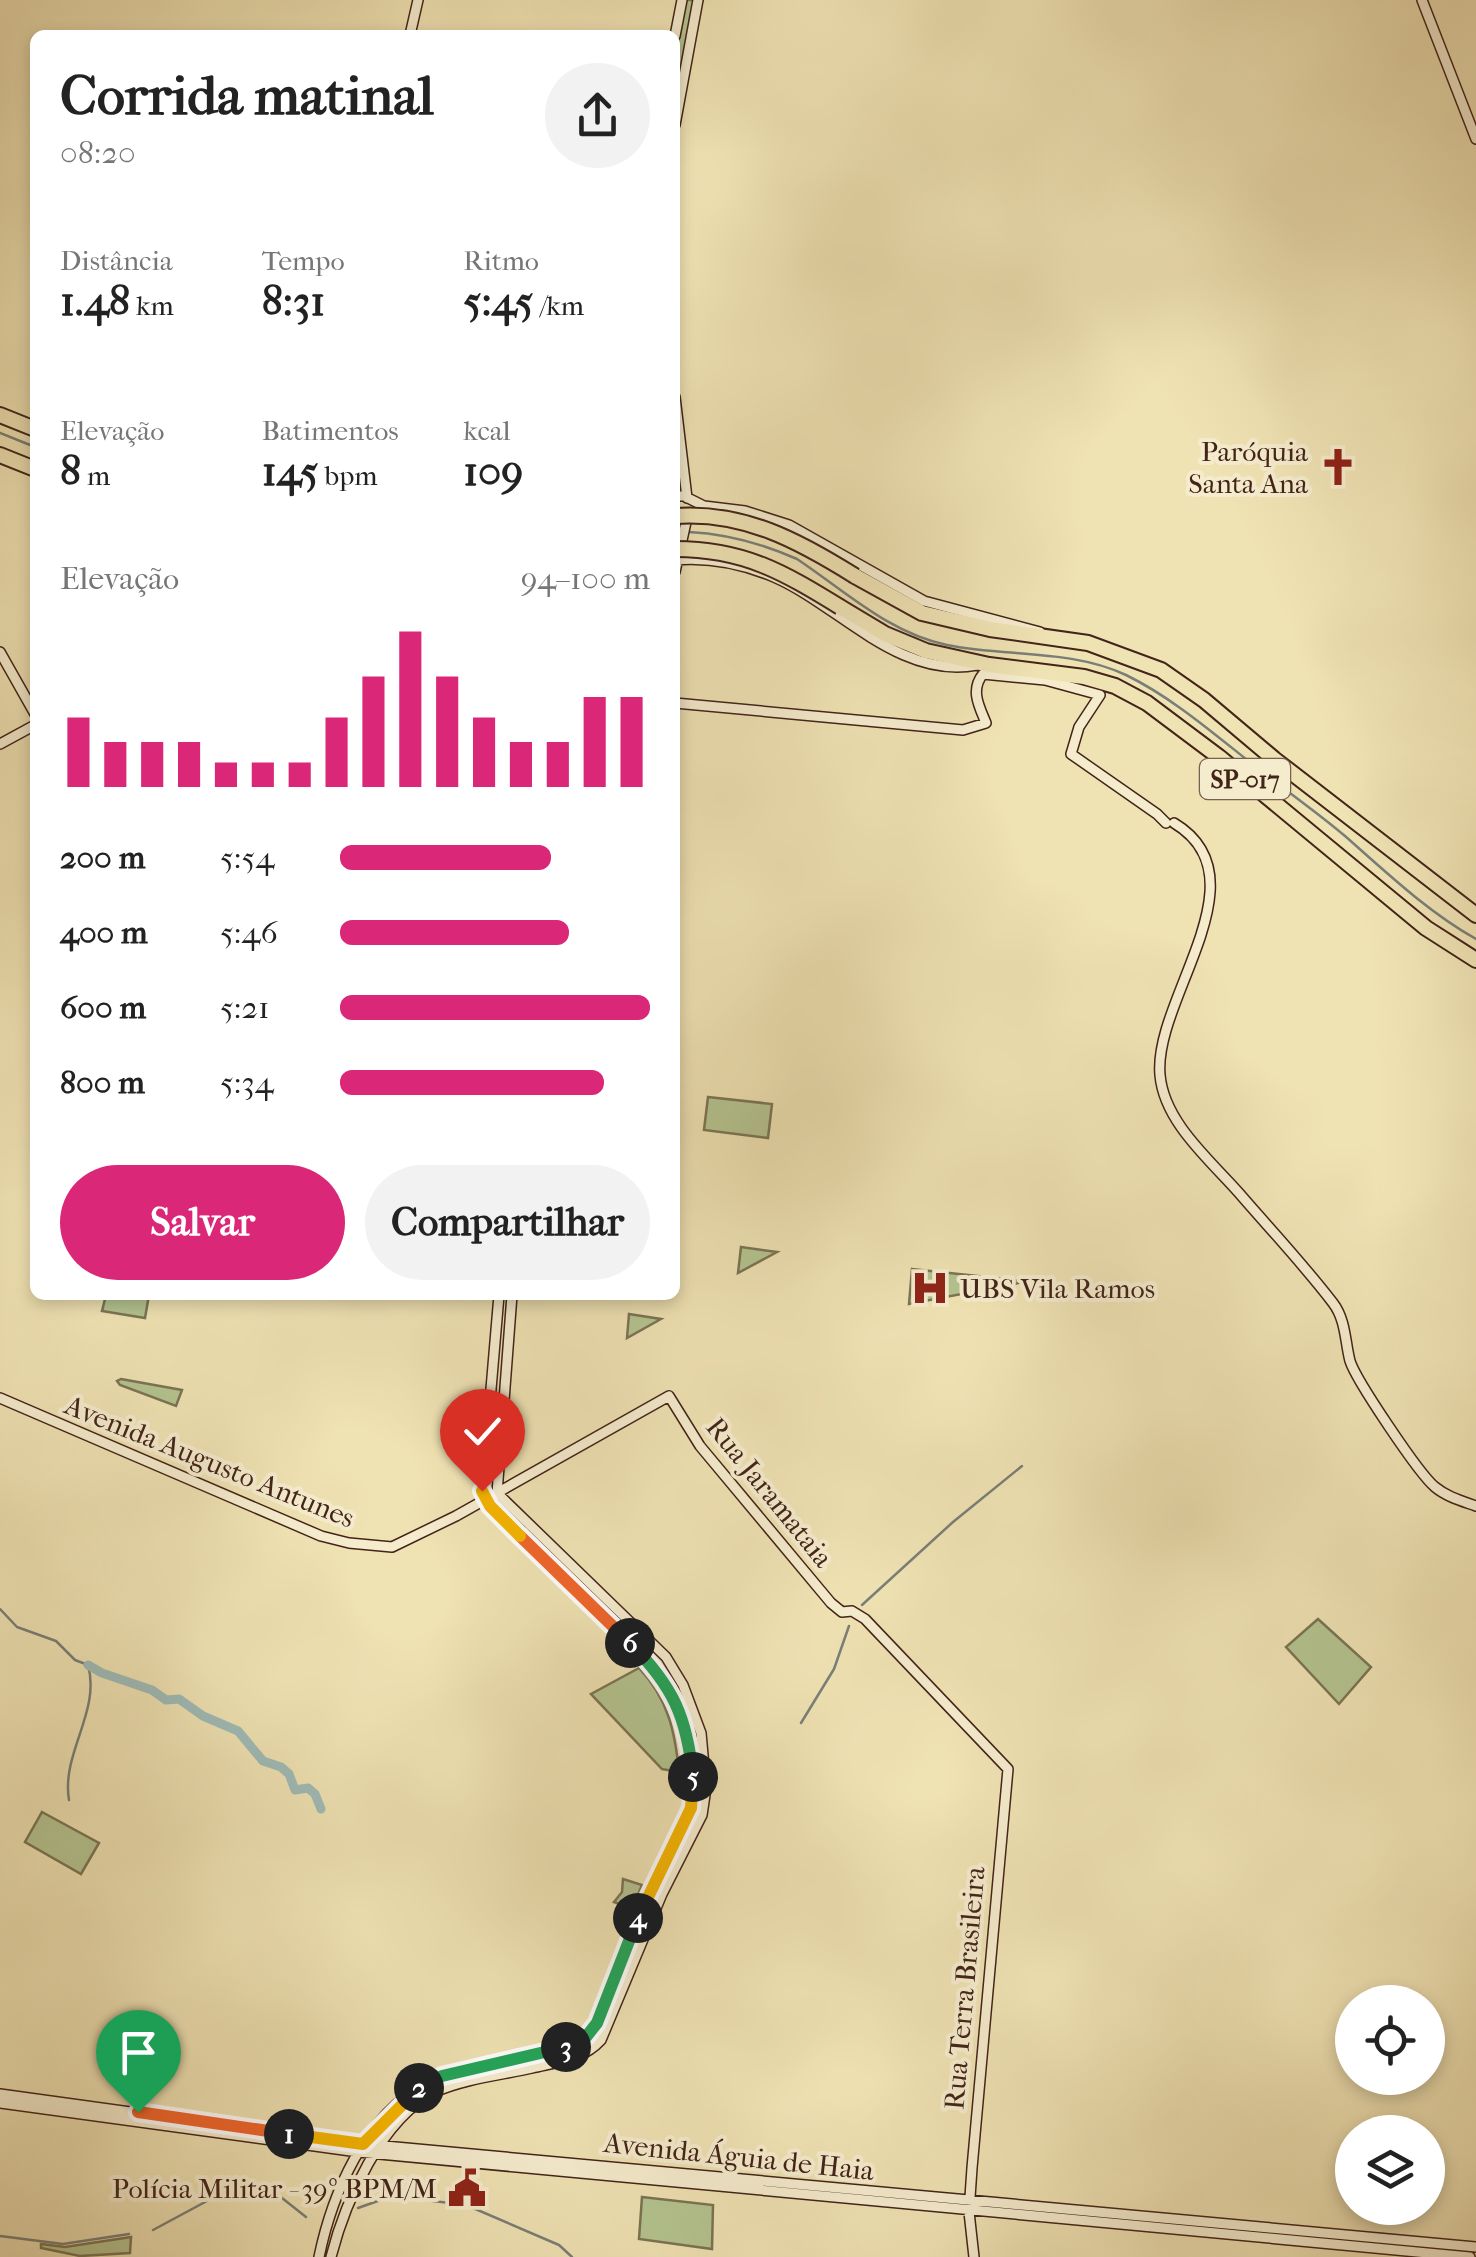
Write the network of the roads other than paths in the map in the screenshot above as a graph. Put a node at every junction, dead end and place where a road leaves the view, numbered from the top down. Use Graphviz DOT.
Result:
graph roads {
  1 [pos="418,0"];
  2 [pos="682,0"];
  3 [pos="698,0"];
  4 [pos="1422,0"];
  5 [pos="411,30"];
  6 [pos="676,30"];
  7 [pos="680,98"];
  8 [pos="1476,140"];
  9 [pos="0,415"];
  10 [pos="30,427"];
  11 [pos="0,455"];
  12 [pos="680,463"];
  13 [pos="30,467"];
  14 [pos="680,496"];
  15 [pos="687,497"];
  16 [pos="680,510"];
  17 [pos="680,514"];
  18 [pos="680,553"];
  19 [pos="680,553"];
  20 [pos="1052,636"];
  21 [pos="0,652"];
  22 [pos="984,669"];
  23 [pos="1039,675"];
  24 [pos="680,704"];
  25 [pos="30,705"];
  26 [pos="30,729"];
  27 [pos="0,744"];
  28 [pos="1476,916"];
  29 [pos="1476,960"];
  30 [pos="499,1300"];
  31 [pos="512,1300"];
  32 [pos="669,1396"];
  33 [pos="0,1398"];
  34 [pos="497,1493"];
  35 [pos="484,1500"];
  36 [pos="1475,1505"];
  37 [pos="545,1541"];
  38 [pos="541,1556"];
  39 [pos="1008,1769"];
  40 [pos="662,1864"];
  41 [pos="674,1871"];
  42 [pos="0,2094"];
  43 [pos="0,2103"];
  44 [pos="389,2116"];
  45 [pos="150,2118"];
  46 [pos="398,2123"];
  47 [pos="361,2148"];
  48 [pos="377,2149"];
  49 [pos="970,2207"];
  50 [pos="1168,2223"];
  51 [pos="1476,2247"];
  52 [pos="320,2257"];
  53 [pos="331,2257"];
  54 [pos="974,2257"];
  55 [pos="1470,2257"];
  1 -- 5 [label="main road"];
  2 -- 6 [label="main road"];
  3 -- 7 [label="main road"];
  4 -- 8 [label="main road"];
  9 -- 10 [label="highway"];
  11 -- 13 [label="highway"];
  12 -- 15 [label="main road"];
  14 -- 15 [label="main road"];
  15 -- 16 [label="main road"];
  15 -- 20 [label="main road"];
  17 -- 20 [label="highway, SP-017, bridge"];
  18 -- 22 [label="highway, SP-017, bridge"];
  19 -- 22 [label="main road"];
  20 -- 28 [label="highway, SP-017"];
  21 -- 25 [label="main road"];
  22 -- 23 [label="highway, SP-017"];
  22 -- 24 [label="main road"];
  23 -- 29 [label="highway, SP-017"];
  23 -- 36 [label="main road"];
  26 -- 27 [label="main road"];
  30 -- 35 [label="main road"];
  31 -- 34 [label="main road"];
  32 -- 34 [label="main road, Avenida Augusto Antunes"];
  32 -- 39 [label="main road, Rua Jaramataia"];
  33 -- 35 [label="main road, Avenida Augusto Antunes"];
  34 -- 35 [label="main road, Avenida Augusto Antunes"];
  34 -- 37 [label="main road"];
  35 -- 38 [label="main road"];
  37 -- 38 [label="main road"];
  37 -- 41 [label="main road"];
  38 -- 40 [label="main road"];
  39 -- 49 [label="main road, Rua Terra Brasileira"];
  40 -- 41 [label="main road"];
  40 -- 44 [label="main road"];
  41 -- 46 [label="main road"];
  42 -- 45 [label="main road, Avenida Águia de Haia"];
  43 -- 45 [label="main road, Avenida Águia de Haia"];
  44 -- 46 [label="main road"];
  44 -- 47 [label="main road"];
  45 -- 47 [label="main road, Avenida Águia de Haia"];
  45 -- 47 [label="main road, Avenida Águia de Haia"];
  46 -- 48 [label="main road"];
  47 -- 48 [label="main road, Avenida Águia de Haia"];
  47 -- 52 [label="main road"];
  48 -- 49 [label="main road, Avenida Águia de Haia"];
  48 -- 53 [label="main road"];
  49 -- 50 [label="main road, Avenida Águia de Haia"];
  49 -- 54 [label="main road, Rua Terra Brasileira"];
  50 -- 51 [label="main road, Avenida Águia de Haia"];
  50 -- 55 [label="main road, Avenida Águia de Haia"];
}
